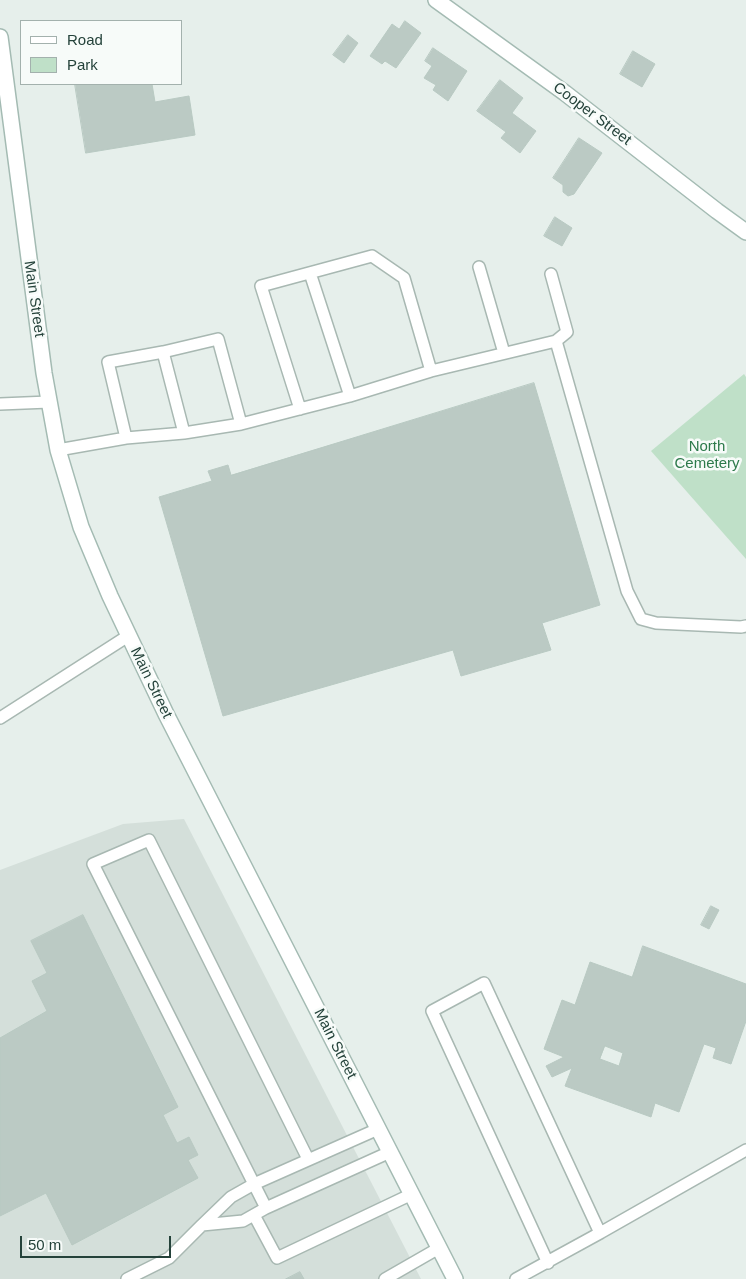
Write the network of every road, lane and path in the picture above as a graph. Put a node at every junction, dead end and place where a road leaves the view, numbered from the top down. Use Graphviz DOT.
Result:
graph roads {
  1 [pos="445,2"];
  2 [pos="0,37"];
  3 [pos="746,232"];
  4 [pos="479,267"];
  5 [pos="310,273"];
  6 [pos="551,274"];
  7 [pos="556,341"];
  8 [pos="162,352"];
  9 [pos="504,353"];
  10 [pos="431,371"];
  11 [pos="350,396"];
  12 [pos="49,402"];
  13 [pos="0,404"];
  14 [pos="300,409"];
  15 [pos="241,424"];
  16 [pos="184,433"];
  17 [pos="126,438"];
  18 [pos="58,450"];
  19 [pos="746,626"];
  20 [pos="128,636"];
  21 [pos="0,718"];
  22 [pos="378,1129"];
  23 [pos="746,1150"];
  24 [pos="390,1152"];
  25 [pos="308,1159"];
  26 [pos="254,1184"];
  27 [pos="412,1194"];
  28 [pos="266,1208"];
  29 [pos="254,1215"];
  30 [pos="202,1225"];
  31 [pos="600,1233"];
  32 [pos="439,1248"];
  33 [pos="548,1263"];
  34 [pos="127,1279"];
  35 [pos="385,1279"];
  36 [pos="455,1279"];
  37 [pos="516,1279"];
  1 -- 3 [label="main road, Cooper Street"];
  2 -- 12 [label="main road, Main Street"];
  4 -- 9 [label="lane"];
  5 -- 10 [label="lane"];
  5 -- 11 [label="lane"];
  5 -- 14 [label="lane"];
  6 -- 7 [label="lane"];
  7 -- 9 [label="lane"];
  7 -- 19 [label="lane"];
  8 -- 15 [label="lane"];
  8 -- 16 [label="lane"];
  8 -- 17 [label="lane"];
  9 -- 10 [label="lane"];
  10 -- 11 [label="lane"];
  11 -- 14 [label="lane"];
  12 -- 13 [label="lane"];
  12 -- 18 [label="main road, Main Street"];
  14 -- 15 [label="lane"];
  15 -- 16 [label="lane"];
  16 -- 17 [label="lane"];
  17 -- 18 [label="lane"];
  18 -- 20 [label="main road, Main Street"];
  20 -- 21 [label="lane"];
  20 -- 22 [label="main road, Main Street"];
  22 -- 24 [label="main road, Main Street"];
  22 -- 25 [label="lane"];
  23 -- 31 [label="lane"];
  24 -- 27 [label="main road, Main Street"];
  24 -- 28 [label="lane"];
  25 -- 26 [label="lane"];
  25 -- 26 [label="lane"];
  26 -- 28 [label="lane"];
  26 -- 30 [label="lane"];
  27 -- 29 [label="lane"];
  27 -- 32 [label="main road, Main Street"];
  28 -- 29 [label="lane"];
  29 -- 30 [label="lane"];
  30 -- 34 [label="lane"];
  31 -- 33 [label="lane"];
  31 -- 33 [label="lane"];
  32 -- 35 [label="lane"];
  32 -- 36 [label="main road, Main Street"];
  33 -- 37 [label="lane"];
}
